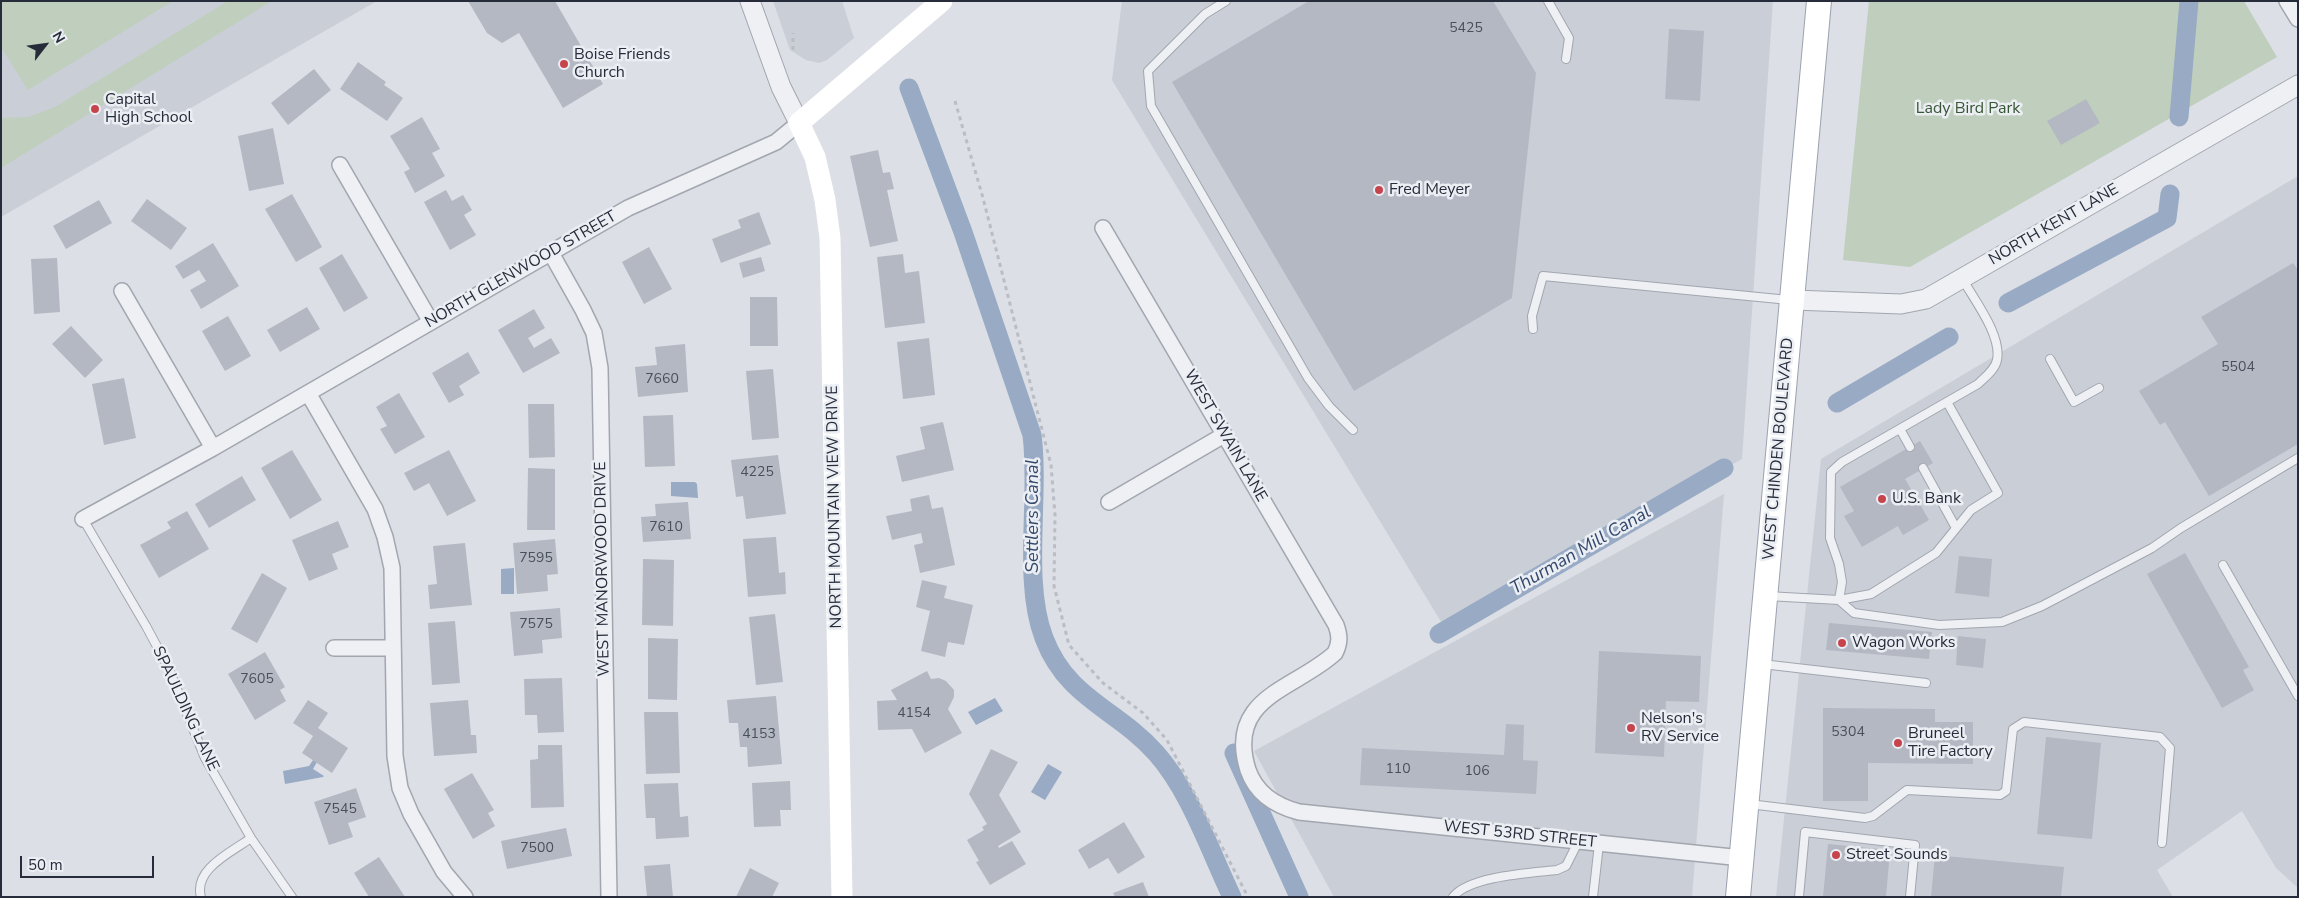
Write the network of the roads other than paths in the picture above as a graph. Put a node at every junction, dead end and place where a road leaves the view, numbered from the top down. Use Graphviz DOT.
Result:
graph roads {
  1 [pos="750,1"];
  2 [pos="1226,1"];
  3 [pos="1548,1"];
  4 [pos="1819,1"];
  5 [pos="2287,1"];
  6 [pos="934,8"];
  7 [pos="2298,19"];
  8 [pos="1566,58"];
  9 [pos="2298,85"];
  10 [pos="799,123"];
  11 [pos="340,164"];
  12 [pos="1103,228"];
  13 [pos="550,253"];
  14 [pos="1962,278"];
  15 [pos="122,291"];
  16 [pos="1793,300"];
  17 [pos="431,322"];
  18 [pos="1532,329"];
  19 [pos="2050,359"];
  20 [pos="2099,388"];
  21 [pos="308,393"];
  22 [pos="1947,402"];
  23 [pos="1900,429"];
  24 [pos="1353,430"];
  25 [pos="1224,435"];
  26 [pos="1910,447"];
  27 [pos="213,448"];
  28 [pos="2298,458"];
  29 [pos="1923,468"];
  30 [pos="1109,502"];
  31 [pos="83,518"];
  32 [pos="1956,528"];
  33 [pos="2223,566"];
  34 [pos="1766,596"];
  35 [pos="1839,600"];
  36 [pos="1339,645"];
  37 [pos="334,648"];
  38 [pos="393,648"];
  39 [pos="1760,663"];
  40 [pos="1926,683"];
  41 [pos="2298,696"];
  42 [pos="1748,804"];
  43 [pos="251,838"];
  44 [pos="1578,842"];
  45 [pos="2162,843"];
  46 [pos="1599,844"];
  47 [pos="1742,858"];
  48 [pos="201,897"];
  49 [pos="292,897"];
  50 [pos="465,897"];
  51 [pos="609,897"];
  52 [pos="842,897"];
  53 [pos="1454,897"];
  54 [pos="1593,897"];
  55 [pos="1738,897"];
  56 [pos="1799,897"];
  57 [pos="1910,897"];
  1 -- 10 [label="street"];
  2 -- 24 [label="lane"];
  3 -- 8 [label="lane"];
  4 -- 16 [label="main road, WEST CHINDEN BOULEVARD"];
  5 -- 7 [label="street"];
  6 -- 10 [label="main road, NORTH GLENWOOD STREET"];
  9 -- 14 [label="street, NORTH KENT LANE"];
  10 -- 13 [label="street, NORTH GLENWOOD STREET"];
  10 -- 52 [label="main road, NORTH MOUNTAIN VIEW DRIVE"];
  11 -- 17 [label="street"];
  12 -- 25 [label="street, WEST SWAIN LANE"];
  13 -- 17 [label="street, NORTH GLENWOOD STREET"];
  13 -- 51 [label="street, WEST MANORWOOD DRIVE"];
  14 -- 16 [label="street, NORTH KENT LANE"];
  14 -- 22 [label="lane"];
  15 -- 27 [label="street"];
  16 -- 18 [label="lane"];
  16 -- 34 [label="main road, WEST CHINDEN BOULEVARD"];
  17 -- 21 [label="street, NORTH GLENWOOD STREET"];
  19 -- 20 [label="lane"];
  21 -- 27 [label="street, NORTH GLENWOOD STREET"];
  21 -- 38 [label="street"];
  22 -- 23 [label="lane"];
  22 -- 32 [label="lane"];
  23 -- 26 [label="lane"];
  23 -- 35 [label="lane"];
  25 -- 30 [label="street"];
  25 -- 36 [label="street, WEST SWAIN LANE"];
  27 -- 31 [label="street, NORTH GLENWOOD STREET"];
  28 -- 35 [label="lane"];
  29 -- 32 [label="lane"];
  31 -- 43 [label="lane, SPAULDING LANE"];
  32 -- 35 [label="lane"];
  33 -- 41 [label="lane"];
  34 -- 35 [label="lane"];
  34 -- 39 [label="main road, WEST CHINDEN BOULEVARD"];
  36 -- 44 [label="street, WEST 53RD STREET"];
  37 -- 38 [label="street"];
  38 -- 50 [label="street"];
  39 -- 40 [label="lane"];
  39 -- 42 [label="main road, WEST CHINDEN BOULEVARD"];
  42 -- 45 [label="lane"];
  42 -- 47 [label="main road, WEST CHINDEN BOULEVARD"];
  43 -- 48 [label="lane"];
  43 -- 49 [label="lane, SPAULDING LANE"];
  44 -- 46 [label="street, WEST 53RD STREET"];
  44 -- 53 [label="lane"];
  46 -- 47 [label="street, WEST 53RD STREET"];
  46 -- 54 [label="lane"];
  47 -- 55 [label="main road, WEST CHINDEN BOULEVARD"];
  56 -- 57 [label="lane"];
}
